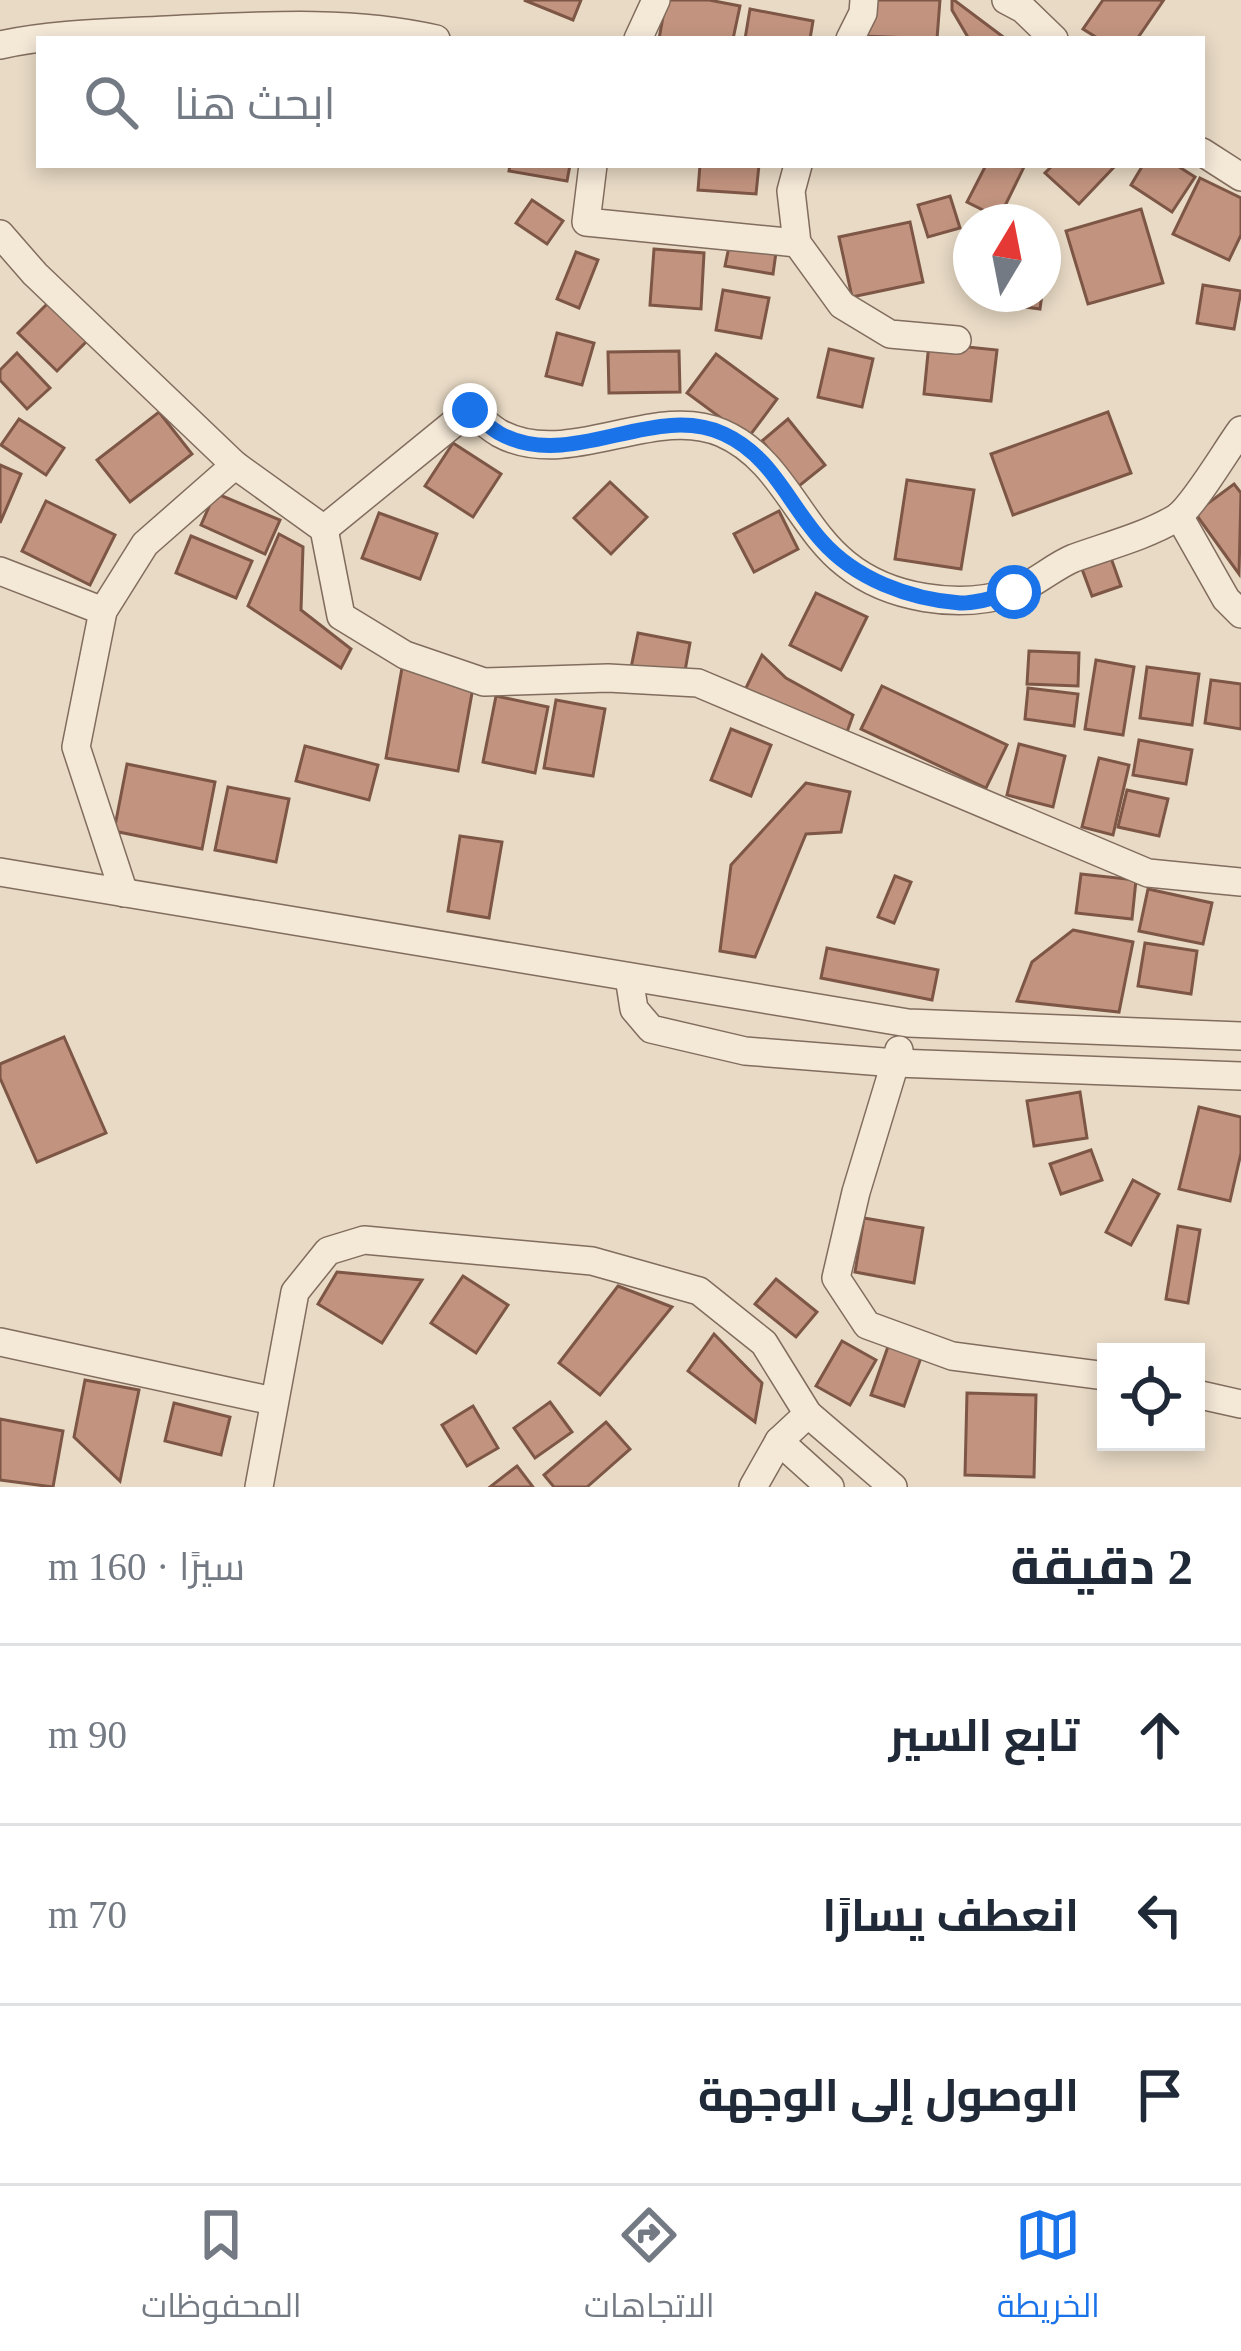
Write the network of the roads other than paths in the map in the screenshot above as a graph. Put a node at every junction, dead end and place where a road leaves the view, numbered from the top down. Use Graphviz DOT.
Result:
graph roads {
  1 [pos="656,0"];
  2 [pos="864,0"];
  3 [pos="1006,0"];
  4 [pos="40,36"];
  5 [pos="423,36"];
  6 [pos="639,36"];
  7 [pos="852,36"];
  8 [pos="1051,36"];
  9 [pos="36,37"];
  10 [pos="0,44"];
  11 [pos="1205,154"];
  12 [pos="593,168"];
  13 [pos="797,168"];
  14 [pos="1241,177"];
  15 [pos="0,234"];
  16 [pos="797,243"];
  17 [pos="957,340"];
  18 [pos="1241,430"];
  19 [pos="235,465"];
  20 [pos="1179,516"];
  21 [pos="324,530"];
  22 [pos="0,572"];
  23 [pos="103,611"];
  24 [pos="1241,614"];
  25 [pos="0,872"];
  26 [pos="1241,882"];
  27 [pos="124,892"];
  28 [pos="629,976"];
  29 [pos="908,1023"];
  30 [pos="1241,1036"];
  31 [pos="896,1063"];
  32 [pos="1241,1076"];
  33 [pos="0,1342"];
  34 [pos="1097,1375"];
  35 [pos="1205,1396"];
  36 [pos="273,1401"];
  37 [pos="1241,1404"];
  38 [pos="808,1414"];
  39 [pos="779,1441"];
  40 [pos="259,1487"];
  41 [pos="754,1487"];
  42 [pos="830,1487"];
  43 [pos="893,1487"];
  1 -- 6 [label="street"];
  2 -- 7 [label="street"];
  3 -- 8 [label="street"];
  4 -- 5 [label="street"];
  9 -- 10 [label="street"];
  11 -- 14 [label="street"];
  12 -- 16 [label="street"];
  13 -- 16 [label="street"];
  15 -- 19 [label="street"];
  16 -- 17 [label="street"];
  18 -- 20 [label="street"];
  19 -- 21 [label="street"];
  19 -- 23 [label="street"];
  20 -- 21 [label="street"];
  20 -- 24 [label="street"];
  21 -- 26 [label="street"];
  22 -- 23 [label="street"];
  23 -- 27 [label="street"];
  25 -- 27 [label="street"];
  27 -- 28 [label="street"];
  28 -- 29 [label="street"];
  28 -- 31 [label="street"];
  29 -- 30 [label="street"];
  29 -- 31 [label="street"];
  31 -- 32 [label="street"];
  31 -- 34 [label="street"];
  33 -- 36 [label="street"];
  35 -- 37 [label="street"];
  36 -- 38 [label="street"];
  36 -- 40 [label="street"];
  38 -- 39 [label="street"];
  38 -- 43 [label="street"];
  39 -- 41 [label="street"];
  39 -- 42 [label="street"];
}
